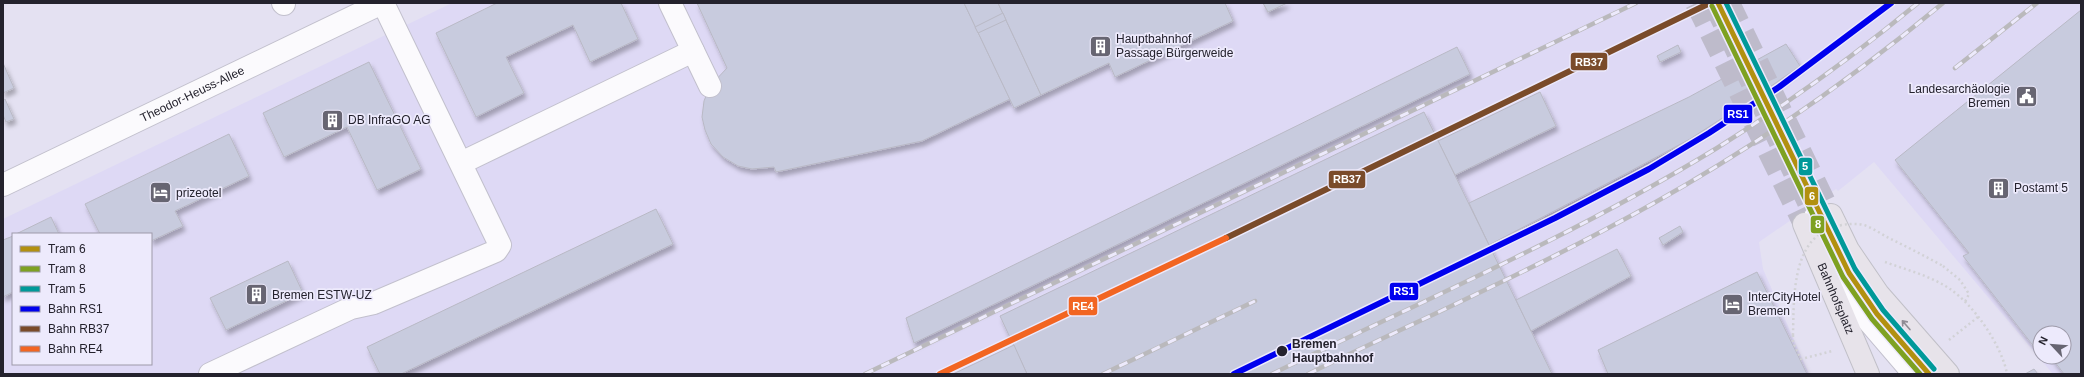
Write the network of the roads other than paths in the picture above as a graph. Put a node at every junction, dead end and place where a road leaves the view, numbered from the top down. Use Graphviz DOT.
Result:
graph roads {
  1 [pos="382,3"];
  2 [pos="670,3"];
  3 [pos="693,51"];
  4 [pos="710,86"];
  5 [pos="461,163"];
  6 [pos="3,185"];
  7 [pos="1817,218"];
  8 [pos="1866,369"];
  9 [pos="210,374"];
  10 [pos="1914,374"];
  11 [pos="1948,374"];
  1 -- 5 [label="street"];
  1 -- 6 [label="street, Theodor-Heuss-Allee"];
  2 -- 3 [label="street"];
  3 -- 4 [label="street"];
  3 -- 5 [label="street"];
  5 -- 9 [label="street"];
  7 -- 8 [label="main road, Bahnhofsplatz"];
  7 -- 10 [label="street"];
  11 -- 7 [label="main road, one-way"];
}
